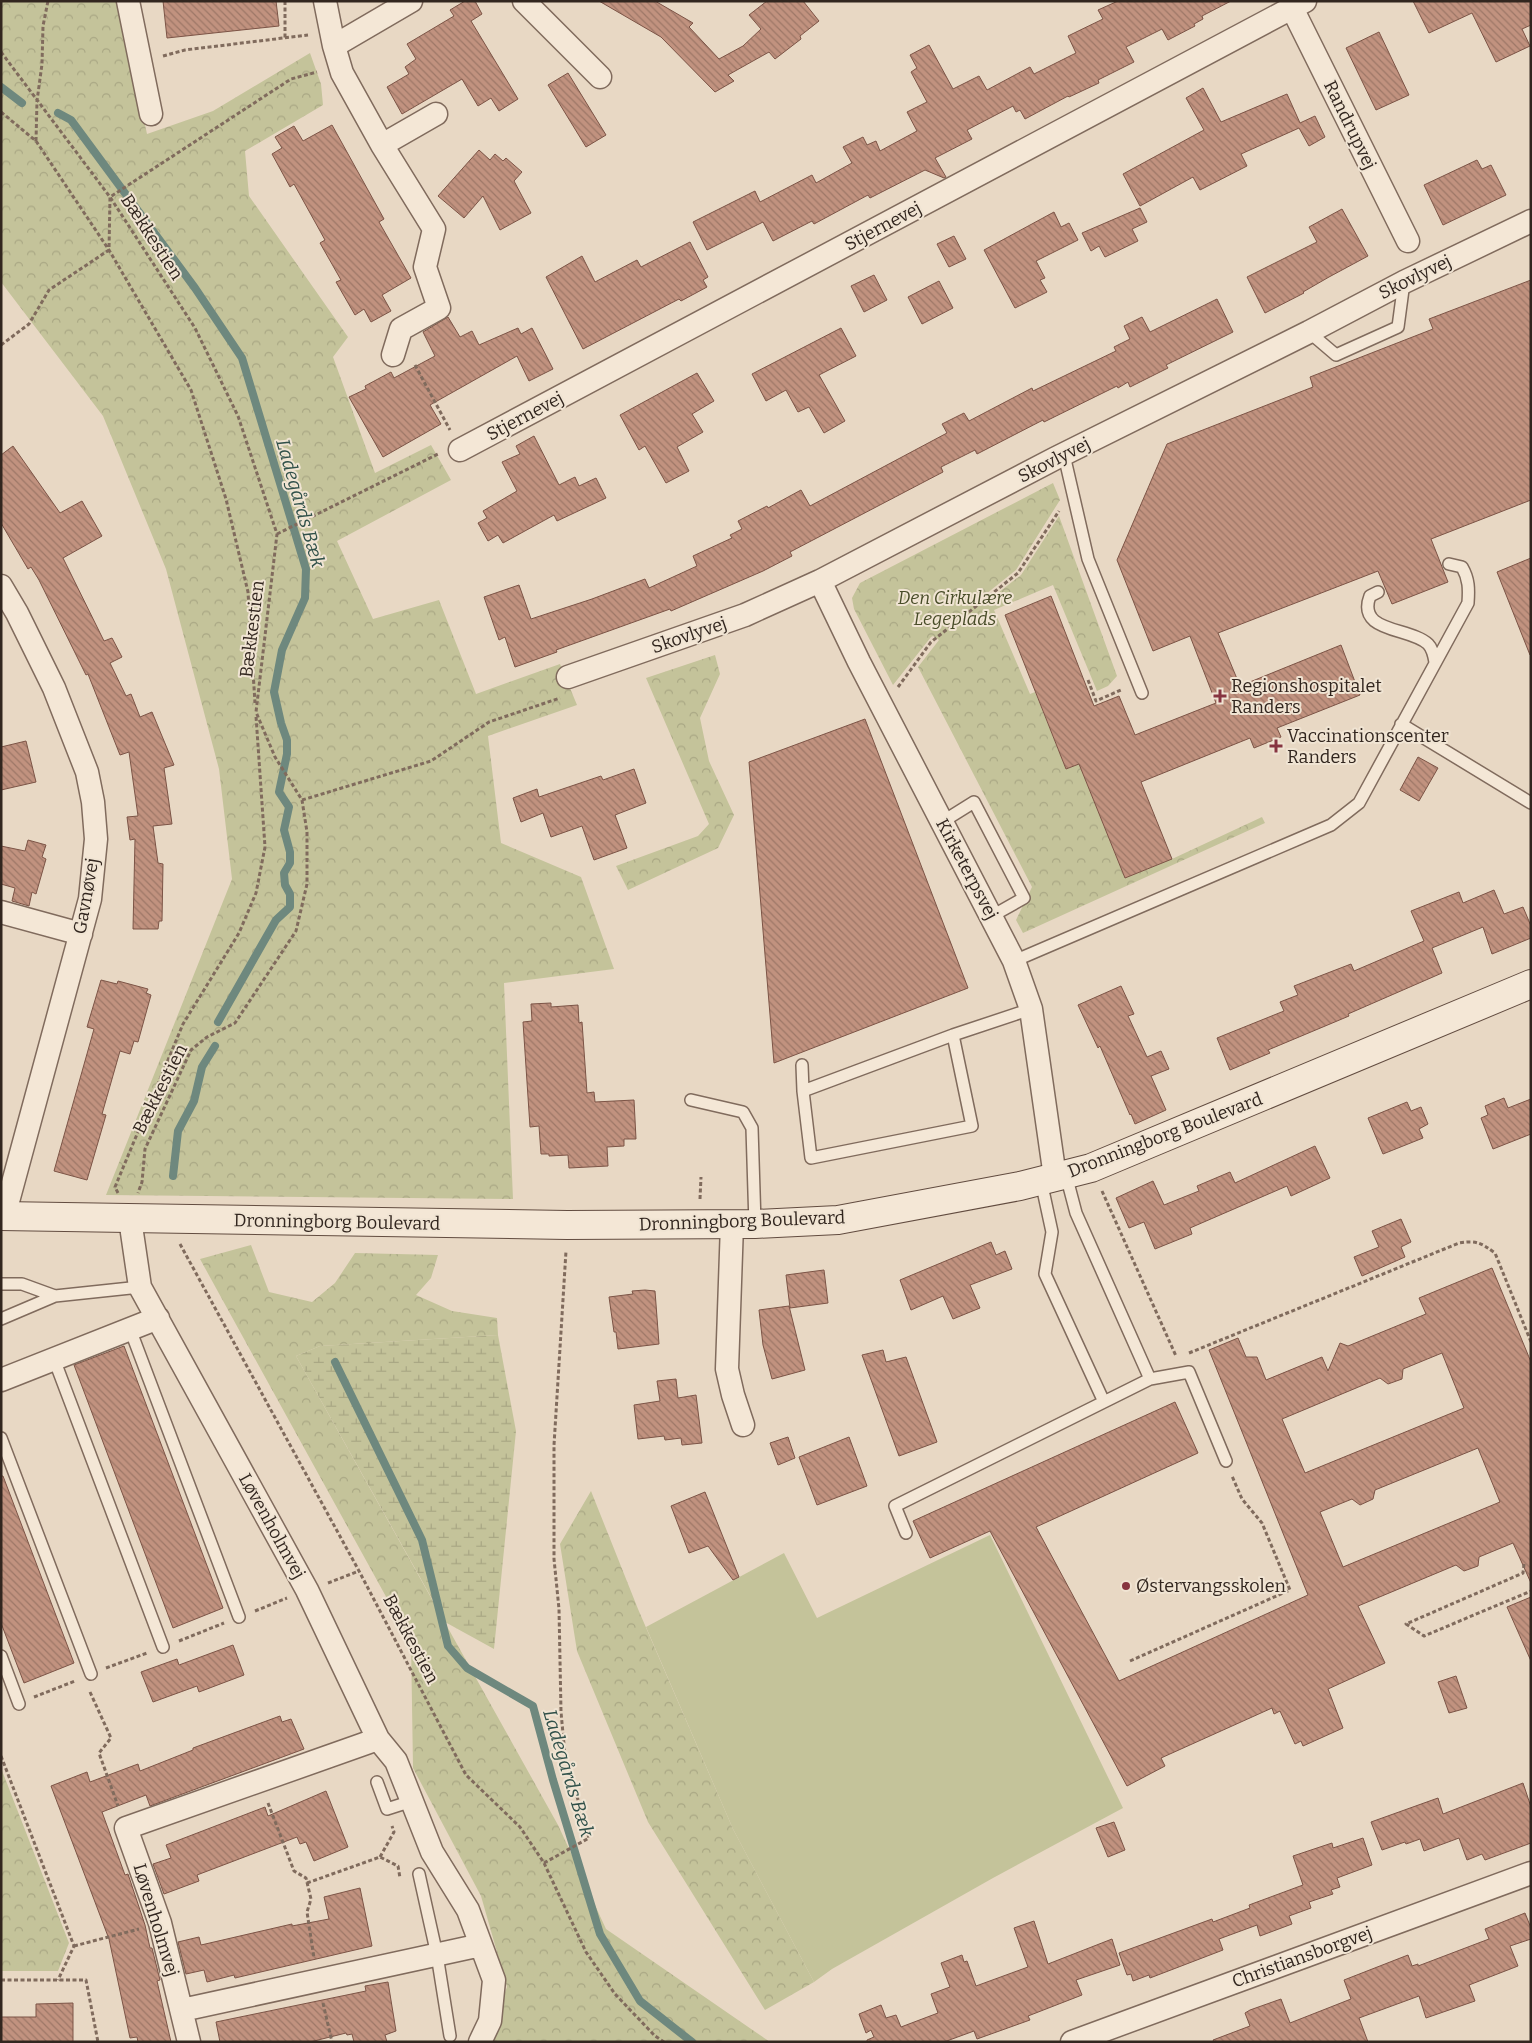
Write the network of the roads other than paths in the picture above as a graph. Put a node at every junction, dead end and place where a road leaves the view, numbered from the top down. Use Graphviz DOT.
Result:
graph roads {
  1 [pos="128,1"];
  2 [pos="325,1"];
  3 [pos="412,1"];
  4 [pos="524,1"];
  5 [pos="1298,5"];
  6 [pos="334,46"];
  7 [pos="600,77"];
  8 [pos="151,114"];
  9 [pos="436,114"];
  10 [pos="382,145"];
  11 [pos="1531,221"];
  12 [pos="1408,241"];
  13 [pos="1404,282"];
  14 [pos="1310,332"];
  15 [pos="394,350"];
  16 [pos="460,450"];
  17 [pos="1064,455"];
  18 [pos="1449,564"];
  19 [pos="820,581"];
  20 [pos="1,586"];
  21 [pos="1378,592"];
  22 [pos="1435,662"];
  23 [pos="568,677"];
  24 [pos="1140,688"];
  25 [pos="1401,724"];
  26 [pos="1531,803"];
  27 [pos="942,822"];
  28 [pos="1,912"];
  29 [pos="992,916"];
  30 [pos="80,934"];
  31 [pos="1014,961"];
  32 [pos="1531,984"];
  33 [pos="1031,1009"];
  34 [pos="953,1035"];
  35 [pos="802,1065"];
  36 [pos="803,1091"];
  37 [pos="691,1100"];
  38 [pos="1054,1178"];
  39 [pos="3,1216"];
  40 [pos="130,1219"];
  41 [pos="744,1224"];
  42 [pos="1,1284"];
  43 [pos="140,1287"];
  44 [pos="55,1296"];
  45 [pos="158,1318"];
  46 [pos="1,1320"];
  47 [pos="130,1329"];
  48 [pos="54,1359"];
  49 [pos="1150,1379"];
  50 [pos="1,1380"];
  51 [pos="1104,1402"];
  52 [pos="743,1425"];
  53 [pos="1,1438"];
  54 [pos="1226,1461"];
  55 [pos="906,1533"];
  56 [pos="239,1617"];
  57 [pos="163,1647"];
  58 [pos="1,1656"];
  59 [pos="91,1674"];
  60 [pos="19,1704"];
  61 [pos="378,1739"];
  62 [pos="377,1782"];
  63 [pos="412,1801"];
  64 [pos="1531,1873"];
  65 [pos="419,1874"];
  66 [pos="481,1945"];
  67 [pos="437,1955"];
  68 [pos="182,2010"];
  69 [pos="450,2036"];
  70 [pos="189,2042"];
  71 [pos="480,2042"];
  72 [pos="1072,2042"];
  1 -- 8 [label="street"];
  2 -- 6 [label="street"];
  3 -- 6 [label="street"];
  4 -- 7 [label="street"];
  5 -- 12 [label="street, Randrupvej"];
  5 -- 16 [label="street, Stjernevej"];
  6 -- 10 [label="street"];
  9 -- 10 [label="street"];
  10 -- 15 [label="street"];
  11 -- 13 [label="street, Skovlyvej"];
  13 -- 14 [label="street, Skovlyvej"];
  13 -- 14 [label="lane"];
  14 -- 17 [label="street, Skovlyvej"];
  17 -- 19 [label="street, Skovlyvej"];
  17 -- 24 [label="lane"];
  18 -- 22 [label="lane"];
  19 -- 23 [label="street, Skovlyvej"];
  19 -- 27 [label="street, Kirketerpsvej"];
  20 -- 30 [label="street, Gavnøvej"];
  21 -- 22 [label="lane"];
  22 -- 25 [label="lane"];
  25 -- 26 [label="lane"];
  25 -- 31 [label="lane"];
  27 -- 29 [label="street, Kirketerpsvej"];
  27 -- 29 [label="lane"];
  28 -- 30 [label="street"];
  29 -- 31 [label="street, Kirketerpsvej"];
  30 -- 39 [label="street, Gavnøvej"];
  31 -- 33 [label="street, Kirketerpsvej"];
  32 -- 38 [label="street, Dronningborg Boulevard"];
  33 -- 34 [label="lane"];
  33 -- 38 [label="street, Kirketerpsvej"];
  34 -- 36 [label="lane"];
  34 -- 36 [label="lane"];
  35 -- 36 [label="lane"];
  37 -- 41 [label="lane"];
  38 -- 41 [label="street, Dronningborg Boulevard"];
  38 -- 49 [label="lane"];
  38 -- 51 [label="lane"];
  39 -- 40 [label="street, Dronningborg Boulevard"];
  40 -- 41 [label="street, Dronningborg Boulevard"];
  40 -- 43 [label="street, Løvenholmvej"];
  41 -- 52 [label="street"];
  42 -- 44 [label="lane"];
  43 -- 44 [label="lane"];
  43 -- 45 [label="street, Løvenholmvej"];
  44 -- 46 [label="lane"];
  45 -- 47 [label="street"];
  45 -- 61 [label="street, Løvenholmvej"];
  47 -- 48 [label="street"];
  47 -- 56 [label="lane"];
  48 -- 50 [label="street"];
  48 -- 57 [label="lane"];
  49 -- 51 [label="lane"];
  49 -- 54 [label="lane"];
  51 -- 55 [label="lane"];
  53 -- 59 [label="lane"];
  58 -- 60 [label="lane"];
  61 -- 63 [label="street, Løvenholmvej"];
  61 -- 68 [label="street, Løvenholmvej"];
  62 -- 63 [label="lane"];
  63 -- 66 [label="street, Løvenholmvej"];
  64 -- 72 [label="street, Christiansborgvej"];
  65 -- 67 [label="lane"];
  66 -- 67 [label="street"];
  66 -- 71 [label="street, Løvenholmvej"];
  67 -- 68 [label="street"];
  67 -- 69 [label="lane"];
  68 -- 70 [label="street, Løvenholmvej"];
}
